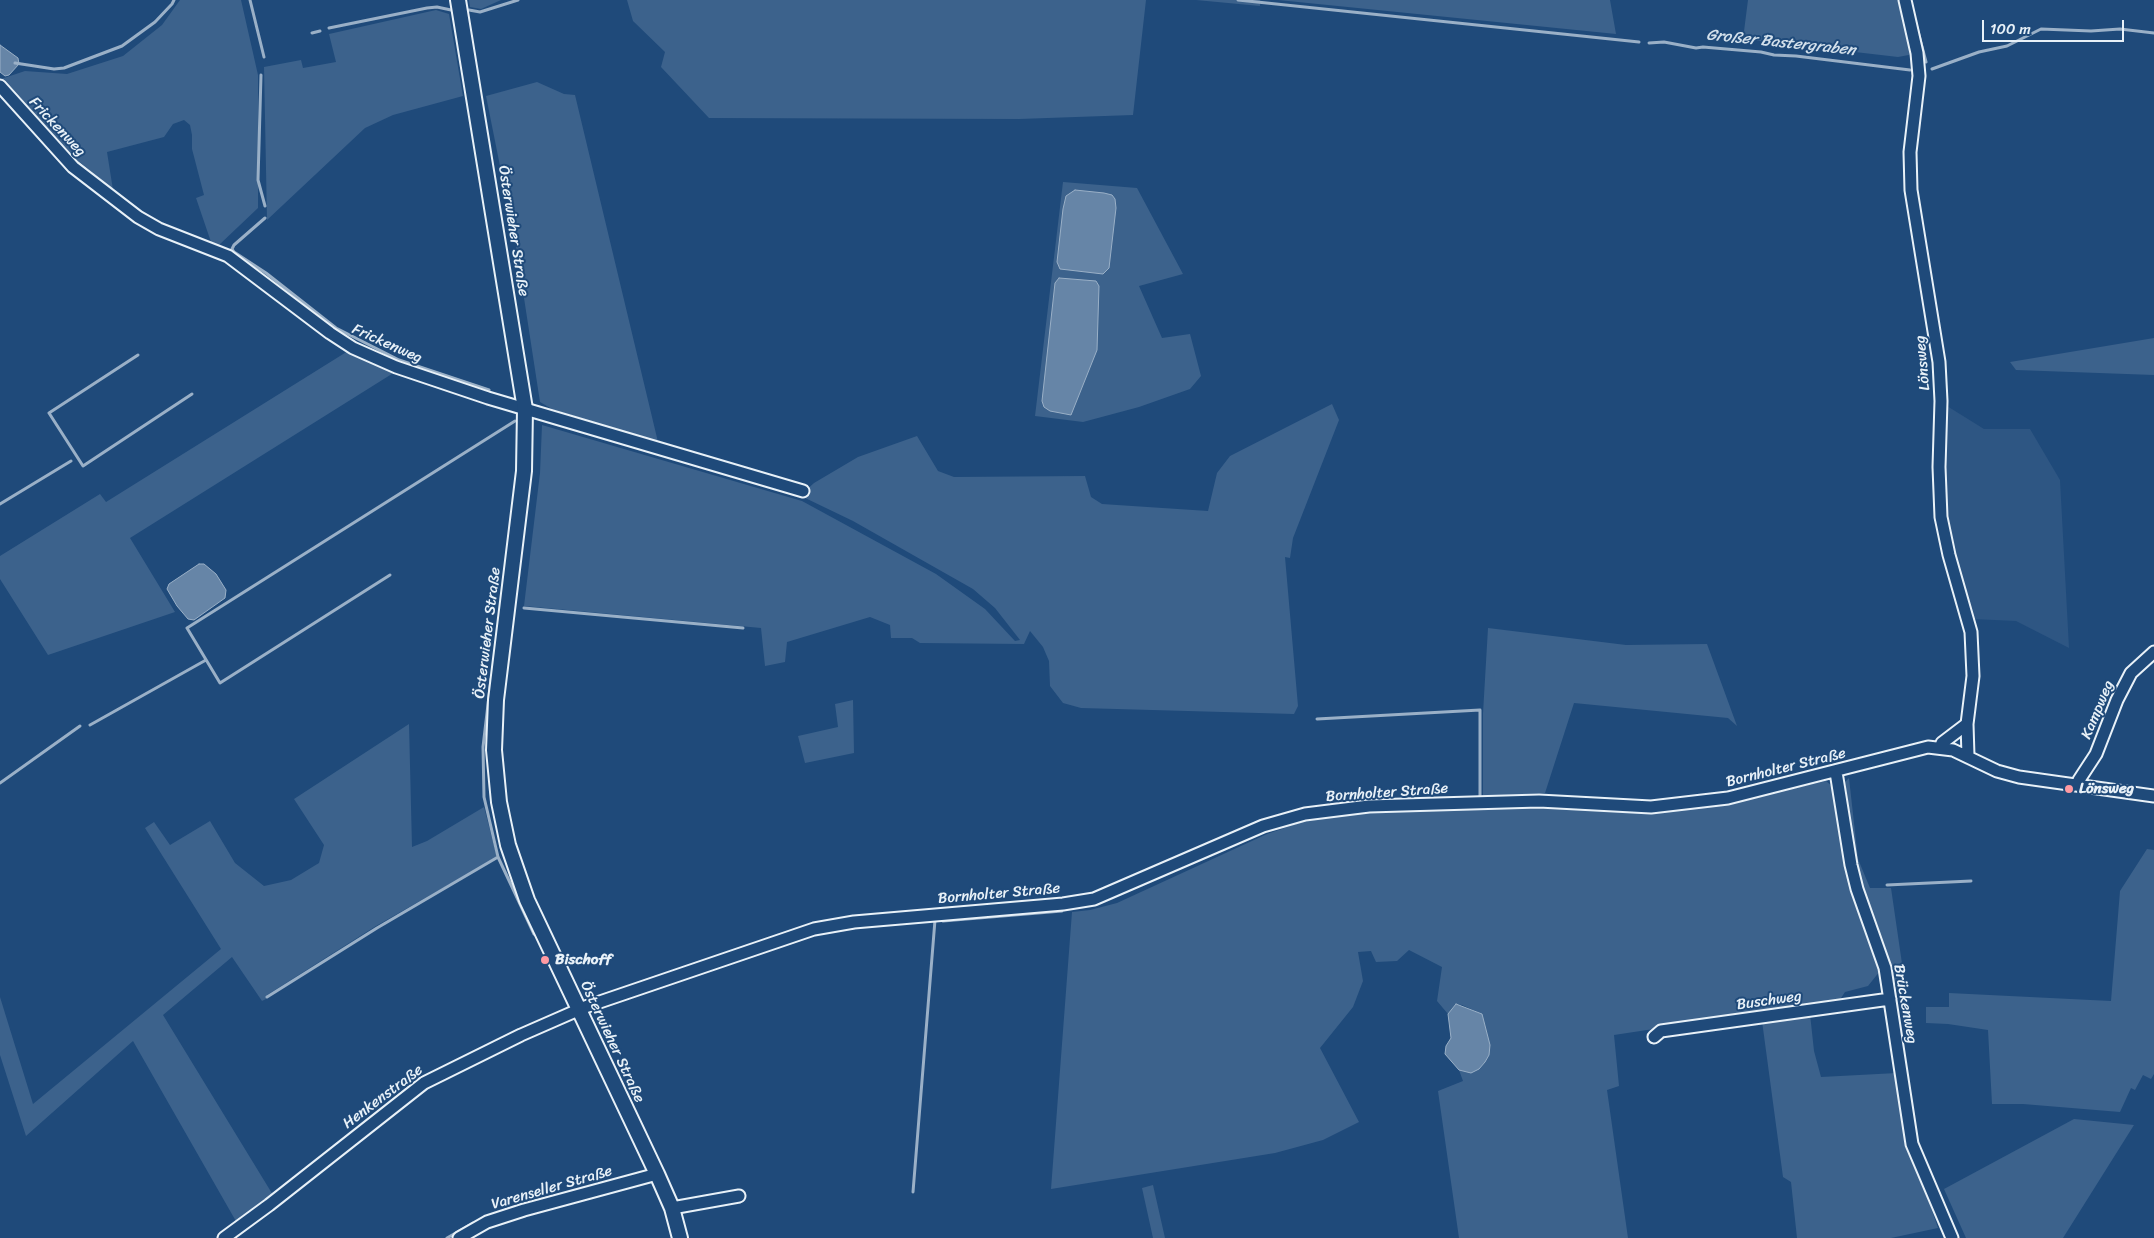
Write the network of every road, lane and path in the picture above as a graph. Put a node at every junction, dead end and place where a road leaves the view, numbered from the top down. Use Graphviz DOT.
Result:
graph roads {
  1 [pos="458,0"];
  2 [pos="1905,0"];
  3 [pos="0,86"];
  4 [pos="525,409"];
  5 [pos="803,491"];
  6 [pos="2154,652"];
  7 [pos="1967,724"];
  8 [pos="1940,748"];
  9 [pos="1968,756"];
  10 [pos="1836,772"];
  11 [pos="2078,785"];
  12 [pos="2154,796"];
  13 [pos="1890,1000"];
  14 [pos="579,1009"];
  15 [pos="1654,1037"];
  16 [pos="657,1174"];
  17 [pos="739,1196"];
  18 [pos="672,1208"];
  19 [pos="224,1238"];
  20 [pos="459,1238"];
  21 [pos="680,1238"];
  22 [pos="1952,1238"];
  1 -- 4 [label="street, Österwieher Straße"];
  2 -- 7 [label="street, Lönsweg"];
  3 -- 4 [label="street, Frickenweg"];
  4 -- 5 [label="street, Frickenweg"];
  4 -- 14 [label="street, Österwieher Straße"];
  6 -- 11 [label="street, Kampweg"];
  7 -- 8 [label="street"];
  7 -- 9 [label="street, Lönsweg"];
  8 -- 9 [label="street, Bornholter Straße"];
  8 -- 10 [label="street, Bornholter Straße"];
  9 -- 11 [label="street, Bornholter Straße"];
  10 -- 13 [label="street, Brückenweg"];
  10 -- 14 [label="street, Bornholter Straße"];
  11 -- 12 [label="street, Bornholter Straße"];
  13 -- 15 [label="street, Buschweg"];
  13 -- 22 [label="street, Brückenweg"];
  14 -- 16 [label="street, Österwieher Straße"];
  14 -- 19 [label="street, Henkenstraße"];
  16 -- 18 [label="street, Österwieher Straße"];
  16 -- 20 [label="street, Varenseller Straße"];
  17 -- 18 [label="street"];
  18 -- 21 [label="street, Österwieher Straße"];
}
